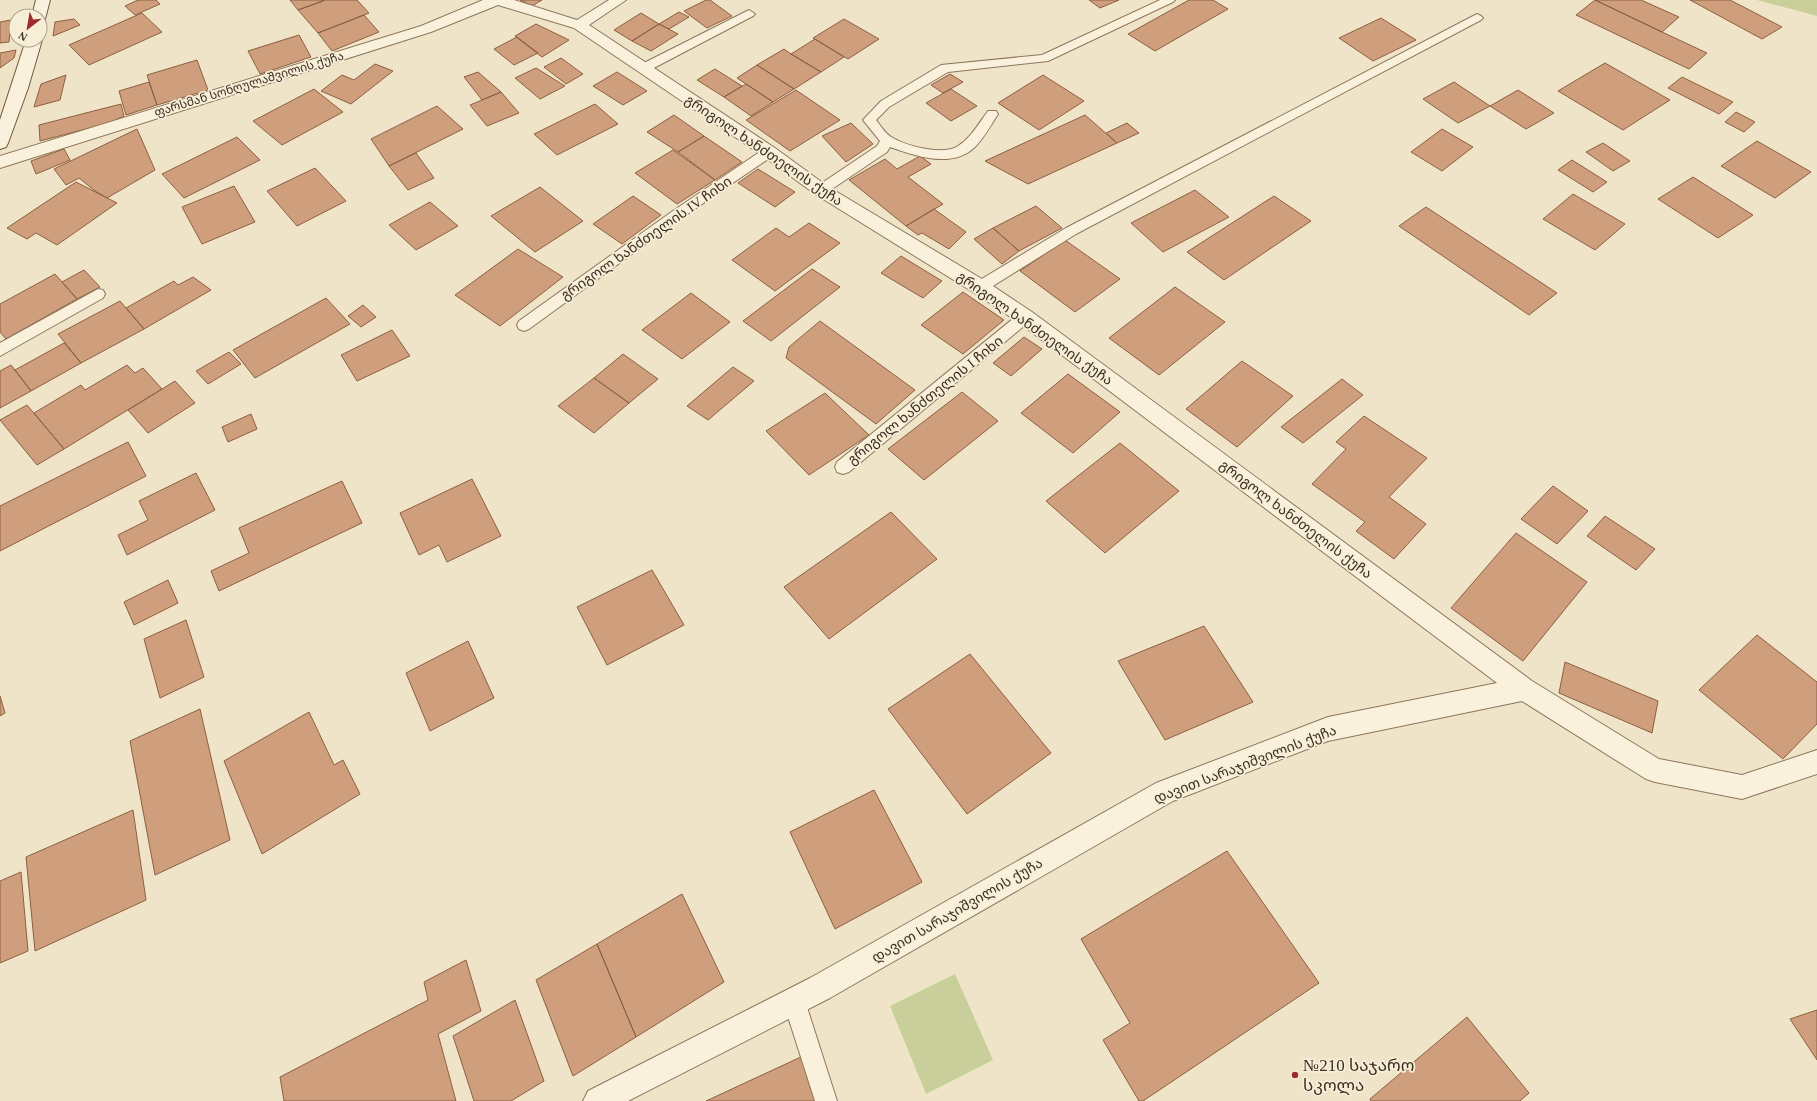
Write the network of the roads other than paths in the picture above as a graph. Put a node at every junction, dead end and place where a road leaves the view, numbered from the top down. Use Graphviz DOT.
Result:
graph roads {
  1 [pos="497,0"];
  2 [pos="619,0"];
  3 [pos="1169,0"];
  4 [pos="749,14"];
  5 [pos="1477,18"];
  6 [pos="578,24"];
  7 [pos="32,48"];
  8 [pos="644,68"];
  9 [pos="992,114"];
  10 [pos="887,141"];
  11 [pos="0,143"];
  12 [pos="769,152"];
  13 [pos="0,162"];
  14 [pos="821,190"];
  15 [pos="980,287"];
  16 [pos="98,294"];
  17 [pos="1024,317"];
  18 [pos="524,325"];
  19 [pos="0,350"];
  20 [pos="843,467"];
  21 [pos="1524,689"];
  22 [pos="1817,762"];
  23 [pos="794,1001"];
  24 [pos="598,1101"];
  25 [pos="826,1101"];
  1 -- 6 [label="street, გრიგოლ ხანძთელის ქუჩა"];
  1 -- 13 [label="street, ფარსმან სონღულაშვილის ქუჩა"];
  2 -- 6 [label="street"];
  3 -- 10 [label="lane"];
  4 -- 8 [label="lane"];
  5 -- 15 [label="lane"];
  6 -- 8 [label="street, გრიგოლ ხანძთელის ქუჩა"];
  7 -- 11 [label="street"];
  8 -- 12 [label="street, გრიგოლ ხანძთელის ქუჩა"];
  9 -- 10 [label="lane"];
  10 -- 14 [label="lane"];
  12 -- 14 [label="street, გრიგოლ ხანძთელის ქუჩა"];
  12 -- 18 [label="lane, გრიგოლ ხანძთელის IV ჩიხი"];
  14 -- 15 [label="street, გრიგოლ ხანძთელის ქუჩა"];
  15 -- 17 [label="street, გრიგოლ ხანძთელის ქუჩა"];
  16 -- 19 [label="lane"];
  17 -- 20 [label="lane, გრიგოლ ხანძთელის I ჩიხი"];
  17 -- 21 [label="street, გრიგოლ ხანძთელის ქუჩა"];
  21 -- 22 [label="street"];
  21 -- 23 [label="street, დავით სარაჯიშვილის ქუჩა"];
  23 -- 24 [label="street, დავით სარაჯიშვილის ქუჩა"];
  23 -- 25 [label="lane"];
}
